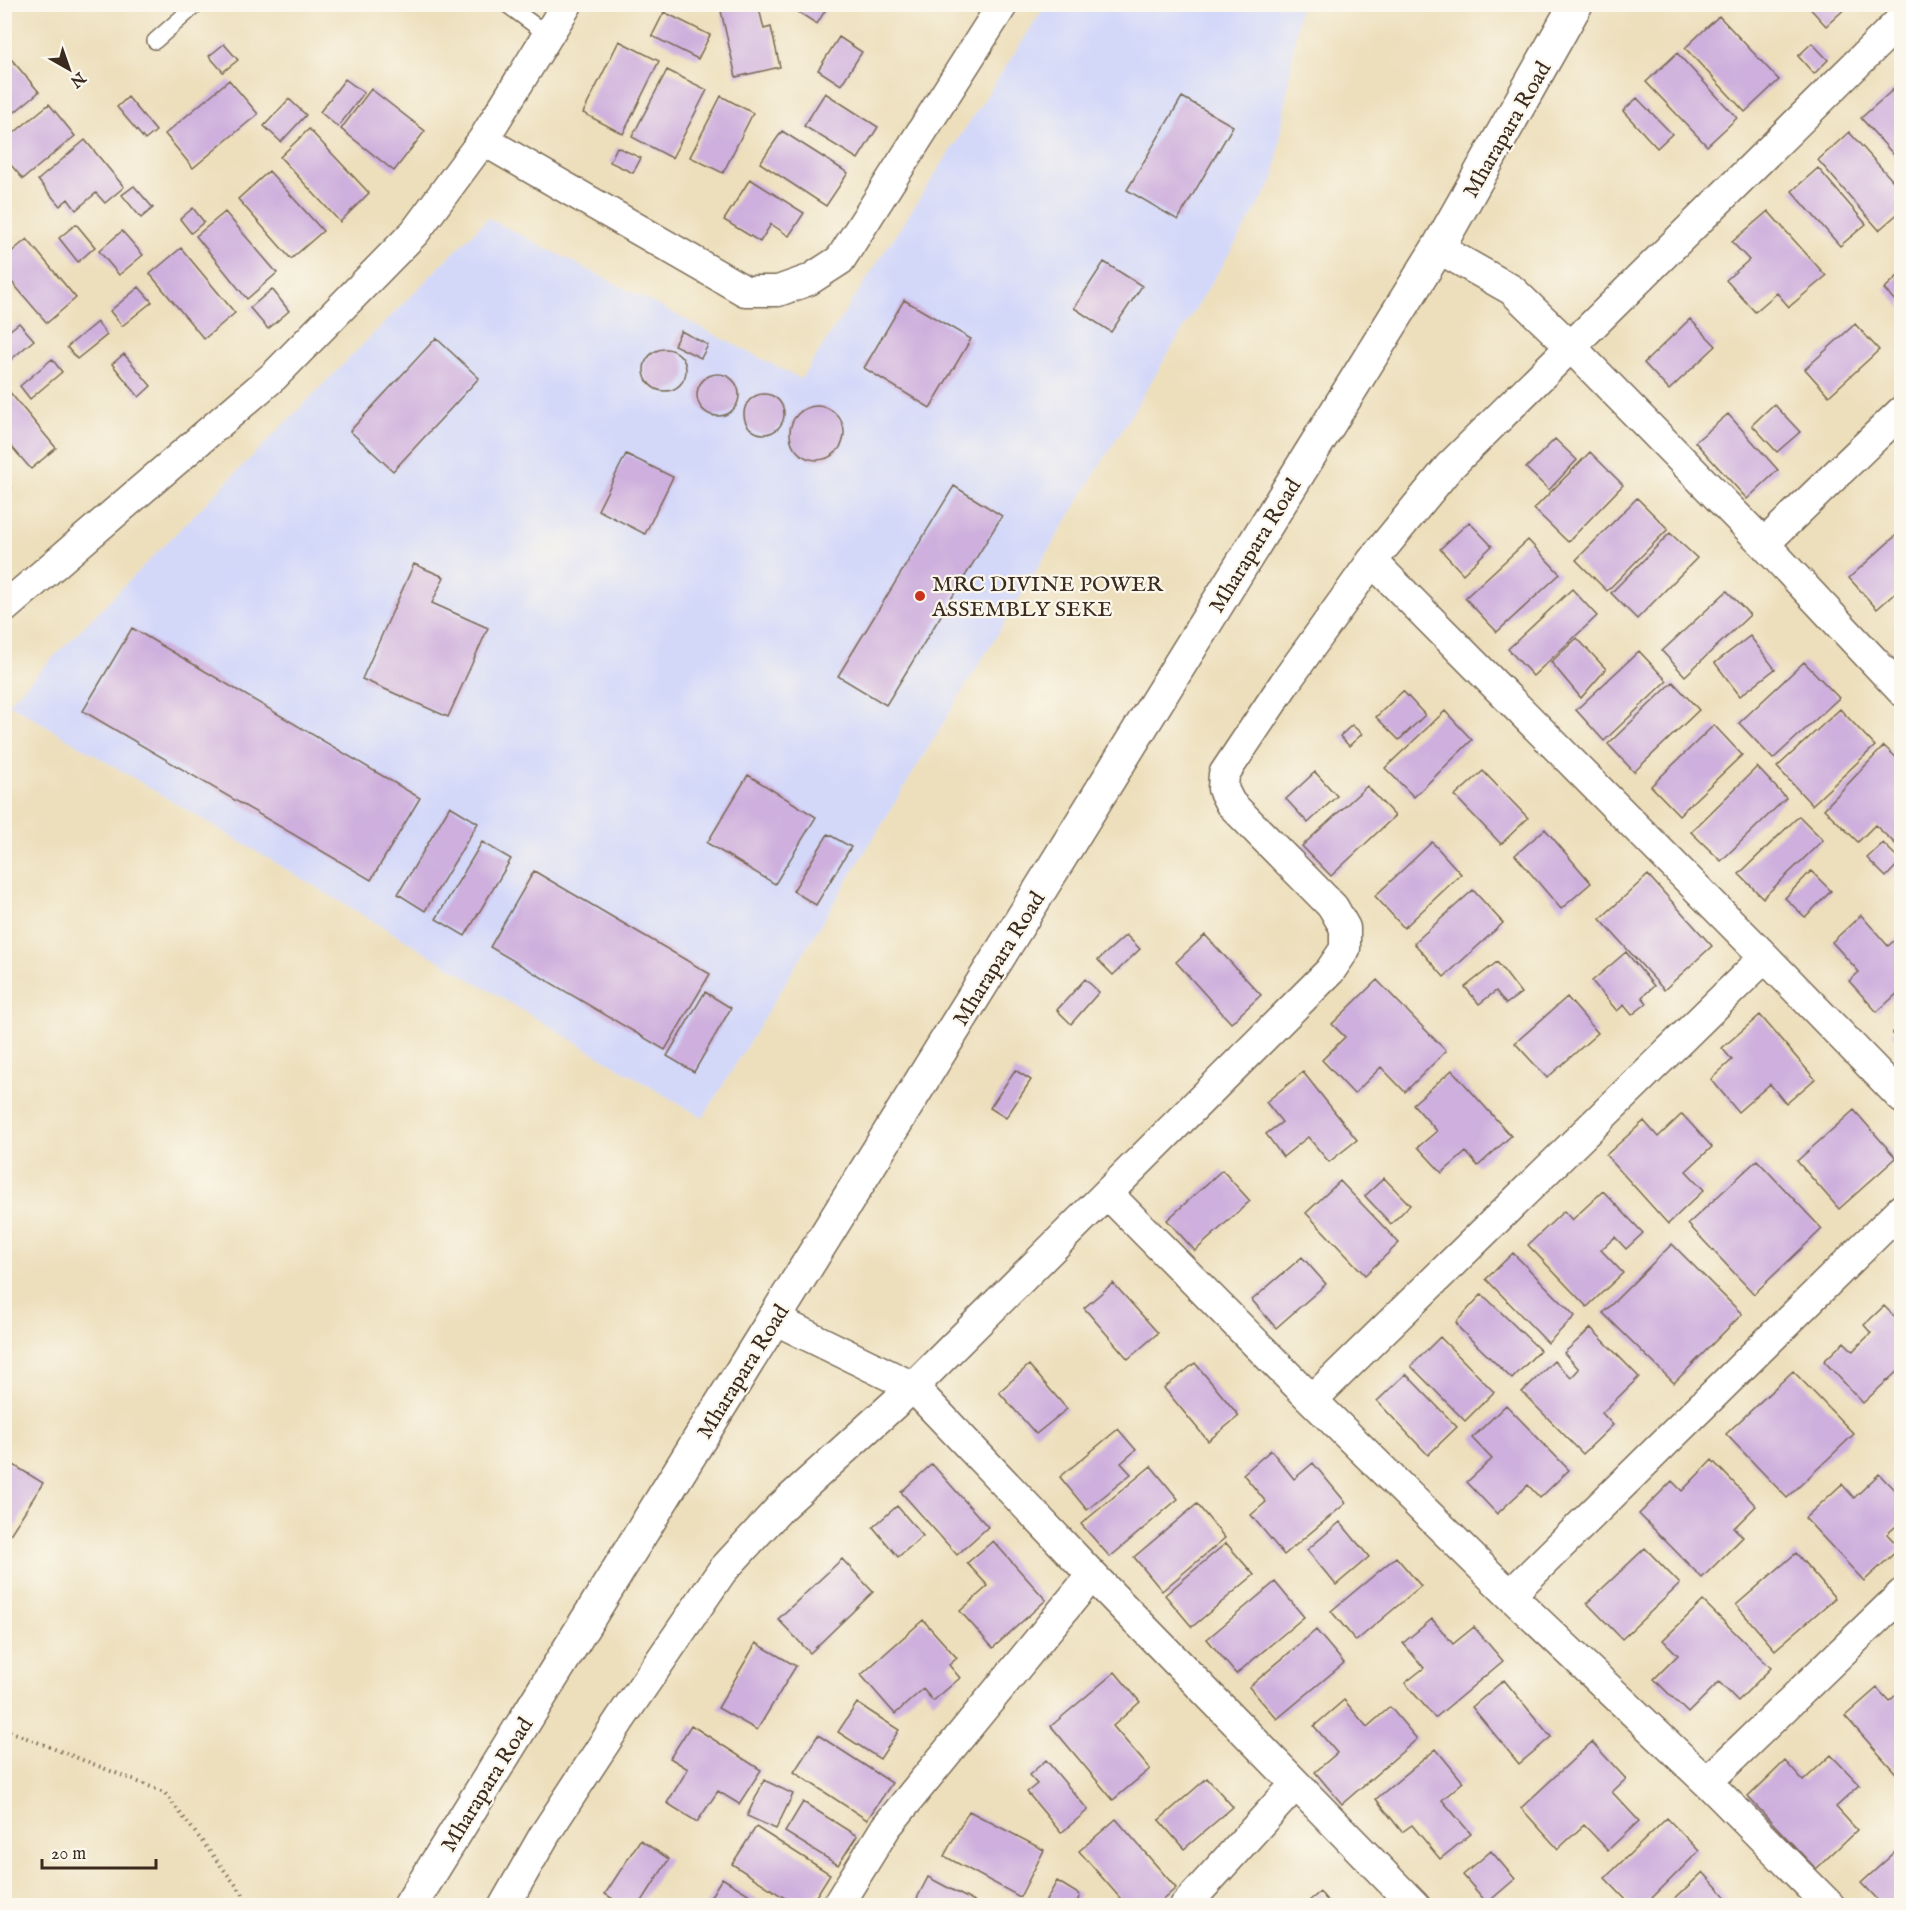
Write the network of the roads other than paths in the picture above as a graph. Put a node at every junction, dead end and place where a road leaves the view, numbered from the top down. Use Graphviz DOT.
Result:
graph roads {
  1 [pos="197,4"];
  2 [pos="506,4"];
  3 [pos="567,4"];
  4 [pos="1003,4"];
  5 [pos="1576,4"];
  6 [pos="1902,20"];
  7 [pos="548,35"];
  8 [pos="155,41"];
  9 [pos="483,141"];
  10 [pos="1438,248"];
  11 [pos="1570,347"];
  12 [pos="1902,411"];
  13 [pos="1764,544"];
  14 [pos="1372,561"];
  15 [pos="4,608"];
  16 [pos="1902,691"];
  17 [pos="1765,957"];
  18 [pos="1902,1098"];
  19 [pos="1107,1194"];
  20 [pos="1902,1209"];
  21 [pos="774,1318"];
  22 [pos="913,1387"];
  23 [pos="1312,1400"];
  24 [pos="1092,1575"];
  25 [pos="1902,1594"];
  26 [pos="1510,1595"];
  27 [pos="1707,1782"];
  28 [pos="1295,1785"];
  29 [pos="410,1905"];
  30 [pos="504,1905"];
  31 [pos="837,1905"];
  32 [pos="1185,1905"];
  33 [pos="1415,1905"];
  34 [pos="1830,1905"];
  1 -- 8 [label="lane"];
  2 -- 7 [label="lane"];
  3 -- 7 [label="street"];
  4 -- 9 [label="street"];
  5 -- 10 [label="main road, Mharapara Road"];
  6 -- 11 [label="street"];
  7 -- 9 [label="street"];
  9 -- 15 [label="street"];
  10 -- 11 [label="street"];
  10 -- 21 [label="main road, Mharapara Road"];
  11 -- 13 [label="street"];
  11 -- 14 [label="street"];
  12 -- 13 [label="street"];
  13 -- 16 [label="street"];
  14 -- 17 [label="street"];
  14 -- 19 [label="street"];
  17 -- 18 [label="street"];
  17 -- 23 [label="street"];
  19 -- 22 [label="street"];
  19 -- 23 [label="street"];
  20 -- 26 [label="street"];
  21 -- 22 [label="street"];
  21 -- 29 [label="main road, Mharapara Road"];
  22 -- 24 [label="street"];
  22 -- 30 [label="street"];
  23 -- 26 [label="street"];
  24 -- 28 [label="street"];
  24 -- 31 [label="street"];
  25 -- 27 [label="street"];
  26 -- 27 [label="street"];
  27 -- 34 [label="street"];
  28 -- 32 [label="street"];
  28 -- 33 [label="street"];
}
